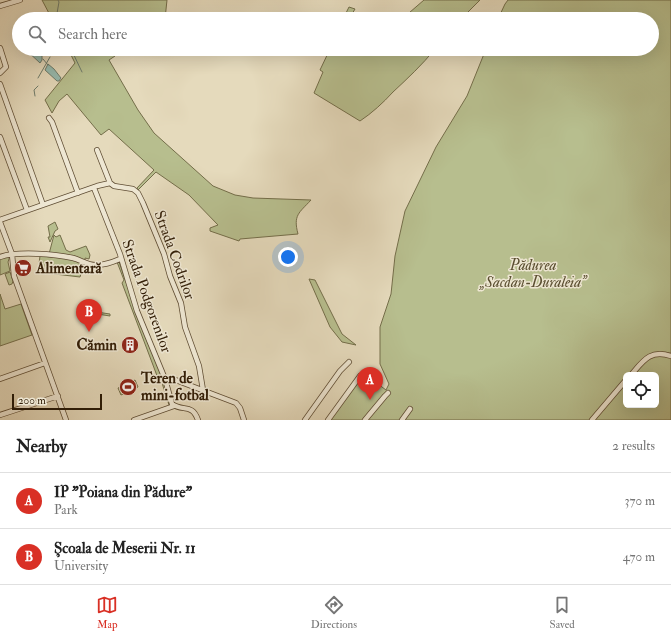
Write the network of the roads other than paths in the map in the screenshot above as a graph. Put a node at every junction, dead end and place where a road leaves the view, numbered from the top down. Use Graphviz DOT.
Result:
graph roads {
  1 [pos="20,0"];
  2 [pos="14,1"];
  3 [pos="0,6"];
  4 [pos="0,48"];
  5 [pos="0,73"];
  6 [pos="0,84"];
  7 [pos="49,118"];
  8 [pos="0,137"];
  9 [pos="97,150"];
  10 [pos="110,183"];
  11 [pos="94,188"];
  12 [pos="78,193"];
  13 [pos="43,205"];
  14 [pos="27,210"];
  15 [pos="0,221"];
  16 [pos="12,254"];
  17 [pos="0,257"];
  18 [pos="120,259"];
  19 [pos="671,356"];
  20 [pos="349,362"];
  21 [pos="45,363"];
  22 [pos="634,372"];
  23 [pos="360,376"];
  24 [pos="0,379"];
  25 [pos="165,379"];
  26 [pos="623,384"];
  27 [pos="203,390"];
  28 [pos="388,393"];
  29 [pos="58,396"];
  30 [pos="174,406"];
  31 [pos="410,409"];
  32 [pos="0,415"];
  33 [pos="66,420"];
  34 [pos="134,420"];
  35 [pos="198,420"];
  36 [pos="244,420"];
  37 [pos="305,420"];
  38 [pos="328,420"];
  39 [pos="365,420"];
  40 [pos="402,420"];
  41 [pos="592,420"];
  1 -- 2 [label="street"];
  2 -- 3 [label="street"];
  4 -- 5 [label="street"];
  6 -- 13 [label="street"];
  7 -- 12 [label="street"];
  8 -- 14 [label="street"];
  9 -- 10 [label="street"];
  10 -- 11 [label="street"];
  10 -- 27 [label="street, Strada Codrilor"];
  11 -- 12 [label="street"];
  11 -- 18 [label="street, Strada Podgorenilor"];
  12 -- 13 [label="street"];
  13 -- 14 [label="street"];
  14 -- 15 [label="street"];
  15 -- 16 [label="street"];
  16 -- 17 [label="street"];
  16 -- 18 [label="street"];
  16 -- 21 [label="street"];
  18 -- 25 [label="street, Strada Podgorenilor"];
  19 -- 22 [label="street"];
  20 -- 37 [label="street"];
  21 -- 24 [label="street"];
  21 -- 29 [label="street"];
  23 -- 38 [label="street"];
  25 -- 27 [label="street"];
  25 -- 30 [label="street, Strada Podgorenilor"];
  26 -- 41 [label="street"];
  27 -- 36 [label="street"];
  28 -- 39 [label="street"];
  29 -- 32 [label="street"];
  29 -- 33 [label="street"];
  30 -- 34 [label="street"];
  30 -- 35 [label="street"];
  31 -- 40 [label="street"];
}
